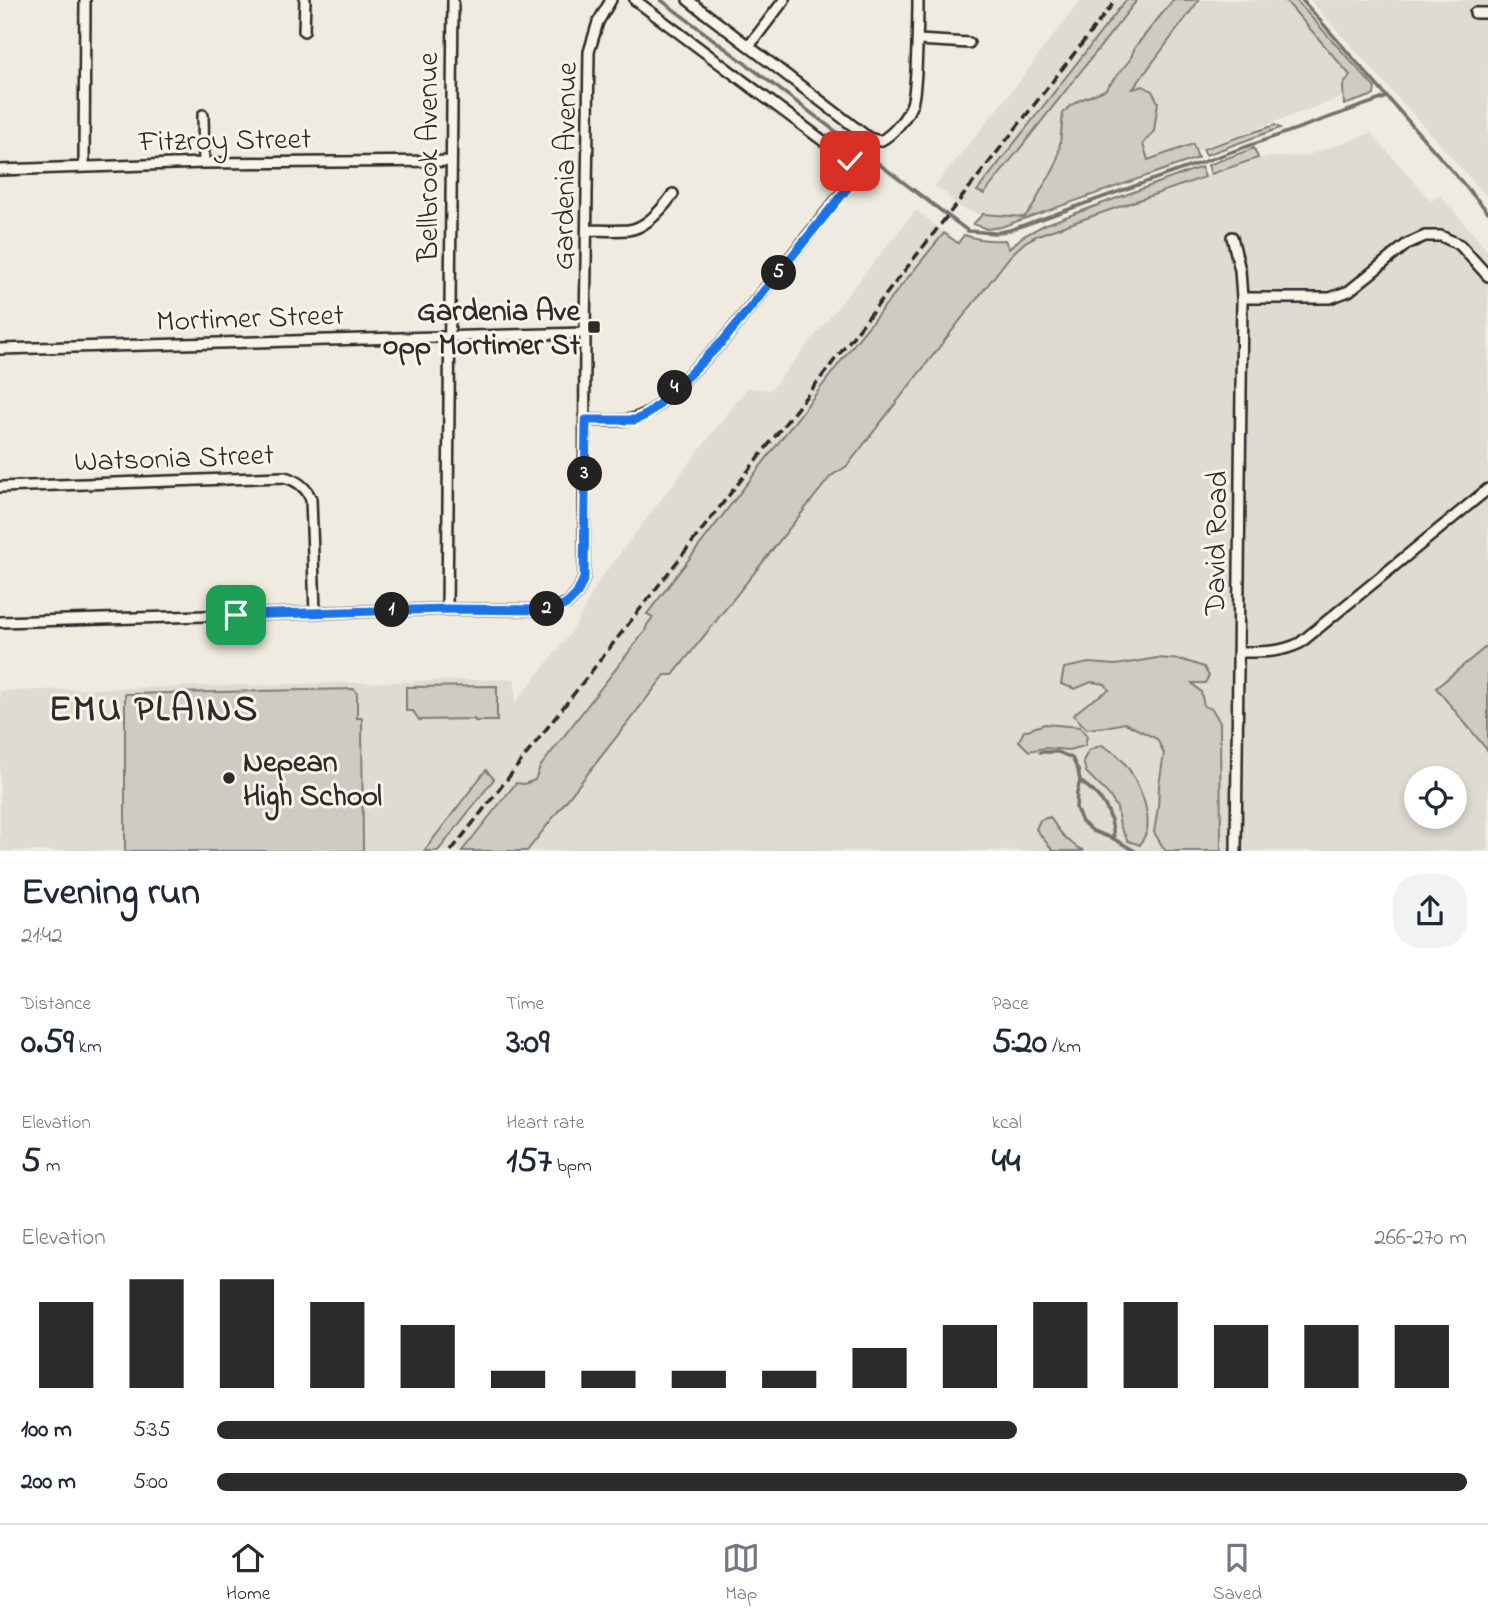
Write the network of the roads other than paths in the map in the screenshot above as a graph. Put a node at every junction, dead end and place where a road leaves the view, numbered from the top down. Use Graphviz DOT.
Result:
graph roads {
  1 [pos="85,0"];
  2 [pos="304,0"];
  3 [pos="453,0"];
  4 [pos="611,0"];
  5 [pos="635,0"];
  6 [pos="688,0"];
  7 [pos="784,0"];
  8 [pos="918,0"];
  9 [pos="1475,13"];
  10 [pos="1488,13"];
  11 [pos="304,31"];
  12 [pos="918,40"];
  13 [pos="969,43"];
  14 [pos="749,46"];
  15 [pos="203,116"];
  16 [pos="450,161"];
  17 [pos="204,163"];
  18 [pos="84,167"];
  19 [pos="0,170"];
  20 [pos="673,194"];
  21 [pos="587,230"];
  22 [pos="1232,237"];
  23 [pos="1488,276"];
  24 [pos="1242,298"];
  25 [pos="585,333"];
  26 [pos="450,336"];
  27 [pos="0,349"];
  28 [pos="586,420"];
  29 [pos="0,487"];
  30 [pos="1488,489"];
  31 [pos="447,609"];
  32 [pos="315,612"];
  33 [pos="0,622"];
  34 [pos="1238,652"];
  35 [pos="1236,851"];
  1 -- 18 [label="street"];
  2 -- 11 [label="street"];
  3 -- 16 [label="street, Bellbrook Avenue"];
  4 -- 21 [label="street, Gardenia Avenue"];
  5 -- 28 [label="street"];
  6 -- 14 [label="street"];
  7 -- 14 [label="street"];
  8 -- 12 [label="street"];
  9 -- 10 [label="street"];
  12 -- 13 [label="street"];
  12 -- 14 [label="street"];
  15 -- 17 [label="street"];
  16 -- 17 [label="street, Fitzroy Street"];
  16 -- 26 [label="street, Bellbrook Avenue"];
  17 -- 18 [label="street, Fitzroy Street"];
  18 -- 19 [label="street, Fitzroy Street"];
  20 -- 21 [label="street"];
  21 -- 25 [label="street, Gardenia Avenue"];
  22 -- 24 [label="street, David Road"];
  23 -- 24 [label="street"];
  24 -- 34 [label="street, David Road"];
  25 -- 26 [label="street, Mortimer Street"];
  25 -- 28 [label="street, Gardenia Avenue"];
  26 -- 27 [label="street, Mortimer Street"];
  26 -- 31 [label="street, Bellbrook Avenue"];
  28 -- 31 [label="street, Gardenia Avenue"];
  29 -- 32 [label="street, Watsonia Street"];
  30 -- 34 [label="street"];
  31 -- 32 [label="street, Gardenia Avenue"];
  32 -- 33 [label="street, Gardenia Avenue"];
  34 -- 35 [label="street, David Road"];
}
